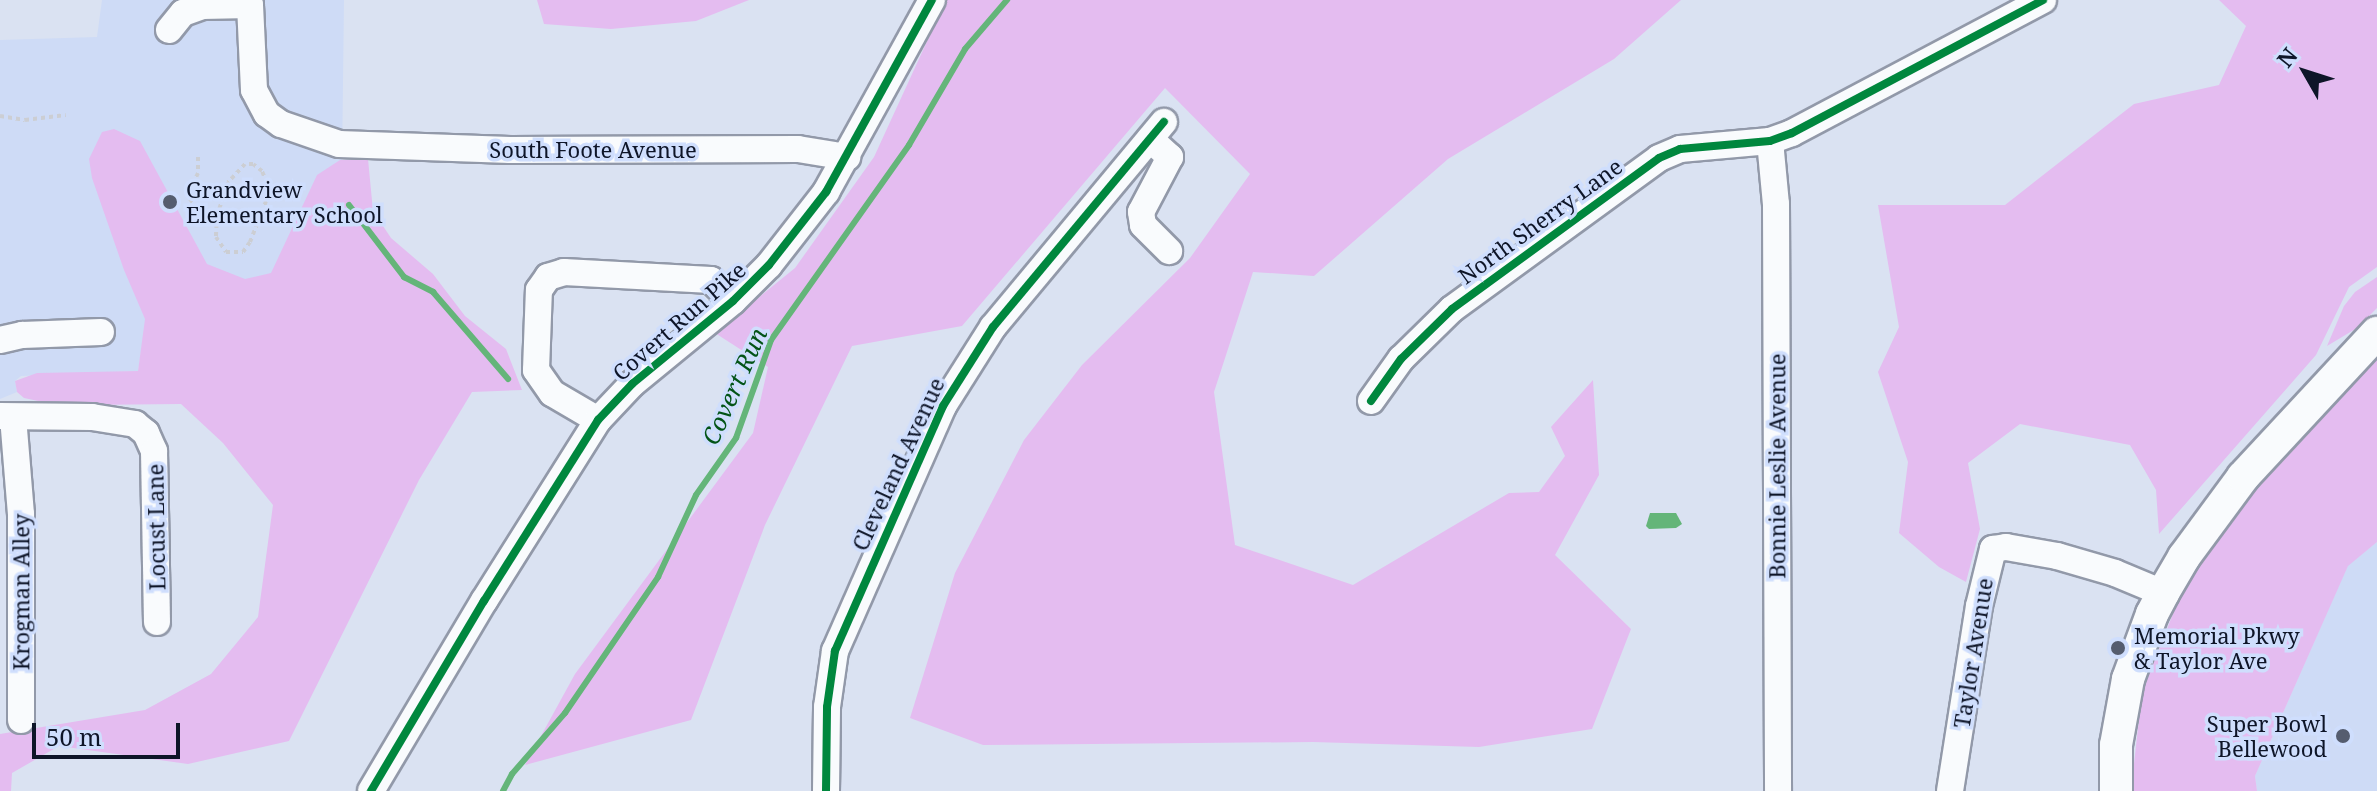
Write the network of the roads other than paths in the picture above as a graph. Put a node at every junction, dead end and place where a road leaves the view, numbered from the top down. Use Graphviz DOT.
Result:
graph roads {
  1 [pos="932,0"];
  2 [pos="2043,0"];
  3 [pos="169,30"];
  4 [pos="1770,141"];
  5 [pos="847,157"];
  6 [pos="1169,251"];
  7 [pos="733,301"];
  8 [pos="101,332"];
  9 [pos="2377,333"];
  10 [pos="0,340"];
  11 [pos="1371,401"];
  12 [pos="7,416"];
  13 [pos="598,420"];
  14 [pos="2163,593"];
  15 [pos="157,622"];
  16 [pos="21,720"];
  17 [pos="371,791"];
  18 [pos="826,791"];
  19 [pos="1778,791"];
  20 [pos="1950,791"];
  21 [pos="2116,791"];
  1 -- 5 [label="street, Covert Run Pike"];
  2 -- 4 [label="street, North Sherry Lane"];
  3 -- 5 [label="street, South Foote Avenue"];
  4 -- 11 [label="street, North Sherry Lane"];
  4 -- 19 [label="street, Bonnie Leslie Avenue"];
  5 -- 7 [label="street, Covert Run Pike"];
  6 -- 18 [label="street, Cleveland Avenue"];
  7 -- 13 [label="street, Covert Run Pike"];
  7 -- 13 [label="street"];
  8 -- 10 [label="street"];
  9 -- 14 [label="main road"];
  12 -- 15 [label="street, Locust Lane"];
  12 -- 16 [label="street, Krogman Alley"];
  13 -- 17 [label="street, Covert Run Pike"];
  14 -- 20 [label="street, Taylor Avenue"];
  14 -- 21 [label="main road"];
}
